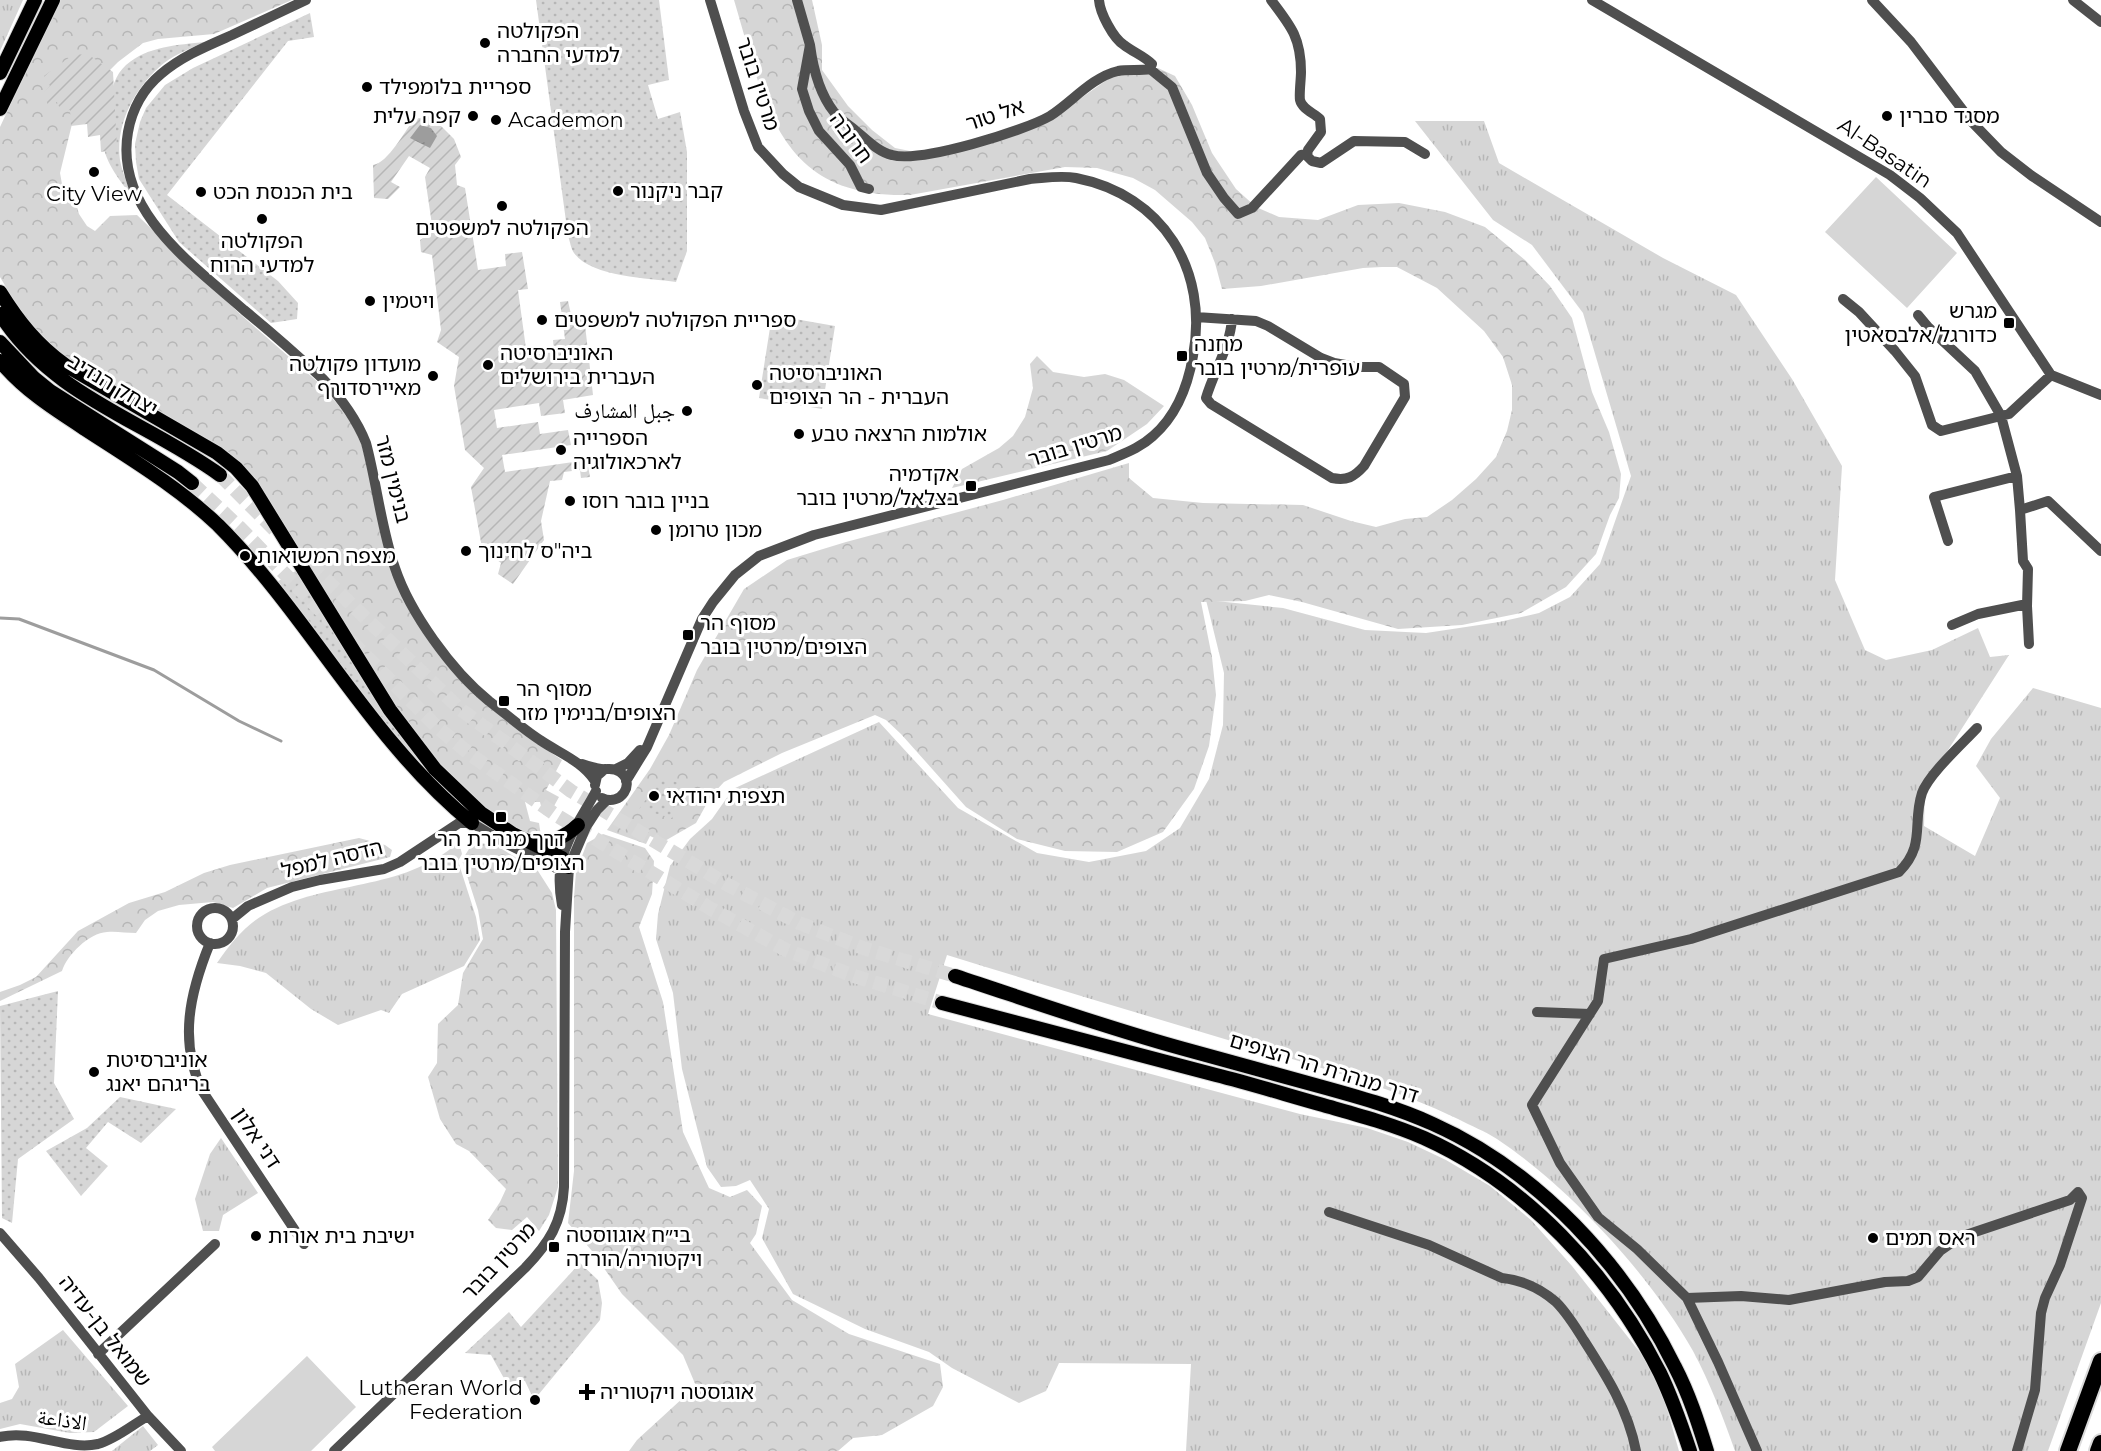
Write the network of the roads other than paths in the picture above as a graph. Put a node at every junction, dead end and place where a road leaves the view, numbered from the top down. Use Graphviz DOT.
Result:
graph roads {
  1 [pos="35,0"];
  2 [pos="53,0"];
  3 [pos="306,0"];
  4 [pos="710,0"];
  5 [pos="796,0"];
  6 [pos="1099,0"];
  7 [pos="1271,0"];
  8 [pos="1592,0"];
  9 [pos="1872,0"];
  10 [pos="2073,0"];
  11 [pos="2101,22"];
  12 [pos="810,45"];
  13 [pos="1150,69"];
  14 [pos="0,73"];
  15 [pos="0,109"];
  16 [pos="1308,154"];
  17 [pos="1425,154"];
  18 [pos="869,189"];
  19 [pos="2101,222"];
  20 [pos="0,292"];
  21 [pos="1844,299"];
  22 [pos="0,314"];
  23 [pos="1918,315"];
  24 [pos="1196,317"];
  25 [pos="1232,319"];
  26 [pos="0,342"];
  27 [pos="0,361"];
  28 [pos="2051,375"];
  29 [pos="2101,395"];
  30 [pos="2001,416"];
  31 [pos="220,475"];
  32 [pos="2017,476"];
  33 [pos="192,483"];
  34 [pos="2020,510"];
  35 [pos="1948,541"];
  36 [pos="2101,551"];
  37 [pos="2027,604"];
  38 [pos="1952,625"];
  39 [pos="2029,644"];
  40 [pos="1977,728"];
  41 [pos="652,733"];
  42 [pos="573,760"];
  43 [pos="610,769"];
  44 [pos="626,781"];
  45 [pos="595,786"];
  46 [pos="440,796"];
  47 [pos="607,800"];
  48 [pos="472,823"];
  49 [pos="578,825"];
  50 [pos="441,836"];
  51 [pos="525,840"];
  52 [pos="535,859"];
  53 [pos="564,865"];
  54 [pos="560,891"];
  55 [pos="232,919"];
  56 [pos="565,933"];
  57 [pos="210,943"];
  58 [pos="954,976"];
  59 [pos="942,1003"];
  60 [pos="1537,1012"];
  61 [pos="1590,1014"];
  62 [pos="1329,1212"];
  63 [pos="1,1236"];
  64 [pos="215,1244"];
  65 [pos="304,1244"];
  66 [pos="1687,1298"];
  67 [pos="98,1354"];
  68 [pos="2101,1361"];
  69 [pos="2089,1394"];
  70 [pos="148,1416"];
  71 [pos="0,1437"];
  72 [pos="2101,1443"];
  73 [pos="181,1451"];
  74 [pos="334,1451"];
  75 [pos="1636,1451"];
  76 [pos="1690,1451"];
  77 [pos="1707,1451"];
  78 [pos="1756,1451"];
  79 [pos="2017,1451"];
  80 [pos="2068,1451"];
  81 [pos="2074,1451"];
  82 [pos="2098,1451"];
  1 -- 14 [label="main road"];
  2 -- 15 [label="main road"];
  3 -- 42 [label="street, בנימין מזר"];
  4 -- 24 [label="street, מרטין בובר"];
  5 -- 12 [label="street, חרובה"];
  6 -- 13 [label="street"];
  7 -- 16 [label="street"];
  8 -- 28 [label="street, Al-Basatin"];
  9 -- 19 [label="street"];
  10 -- 11 [label="street"];
  12 -- 13 [label="street, אל טור"];
  12 -- 18 [label="street, חרובה"];
  13 -- 16 [label="street"];
  16 -- 17 [label="street"];
  20 -- 51 [label="main road"];
  21 -- 30 [label="street"];
  22 -- 31 [label="main road, יצחק הנדיב"];
  23 -- 30 [label="street"];
  24 -- 25 [label="street"];
  24 -- 41 [label="street, מרטין בובר"];
  25 -- 25 [label="street"];
  26 -- 33 [label="main road, יצחק הנדיב"];
  27 -- 46 [label="main road"];
  28 -- 29 [label="street"];
  28 -- 30 [label="street"];
  30 -- 32 [label="street"];
  32 -- 34 [label="street"];
  32 -- 35 [label="street"];
  34 -- 36 [label="street"];
  34 -- 37 [label="street"];
  37 -- 38 [label="street"];
  37 -- 39 [label="street"];
  40 -- 61 [label="street"];
  41 -- 43 [label="street, מרטין בובר"];
  41 -- 44 [label="street, מרטין בובר"];
  42 -- 43 [label="street, בנימין מזר"];
  42 -- 45 [label="street, בנימין מזר"];
  43 -- 44 [label="street"];
  43 -- 45 [label="street"];
  44 -- 47 [label="street"];
  45 -- 47 [label="street"];
  45 -- 49 [label="street, מרטין בובר"];
  46 -- 48 [label="main road"];
  46 -- 50 [label="street"];
  47 -- 53 [label="street, מרטין בובר"];
  48 -- 50 [label="street, הדסה למפל"];
  48 -- 52 [label="street"];
  49 -- 51 [label="main road"];
  49 -- 53 [label="street, מרטין בובר"];
  50 -- 55 [label="street, הדסה למפל"];
  51 -- 53 [label="main road"];
  52 -- 53 [label="street"];
  52 -- 54 [label="street"];
  53 -- 54 [label="street, מרטין בובר"];
  53 -- 56 [label="street, מרטין בובר"];
  54 -- 56 [label="street, מרטין בובר"];
  55 -- 57 [label="street"];
  55 -- 57 [label="street"];
  56 -- 74 [label="street, מרטין בובר"];
  57 -- 65 [label="street, דני אלון"];
  58 -- 77 [label="main road, דרך מנהרת הר הצופים"];
  59 -- 76 [label="main road, דרך מנהרת הר הצופים"];
  60 -- 61 [label="street"];
  61 -- 66 [label="street"];
  62 -- 75 [label="street"];
  63 -- 67 [label="street, שמואל בן-עדיה"];
  64 -- 67 [label="street"];
  66 -- 78 [label="street"];
  66 -- 79 [label="street"];
  67 -- 70 [label="street, שמואל בן-עדיה"];
  68 -- 69 [label="highway"];
  69 -- 80 [label="highway"];
  69 -- 81 [label="highway"];
  70 -- 71 [label="street, الاذاعة"];
  70 -- 73 [label="street, שמואל בן-עדיה"];
  72 -- 82 [label="highway"];
}
